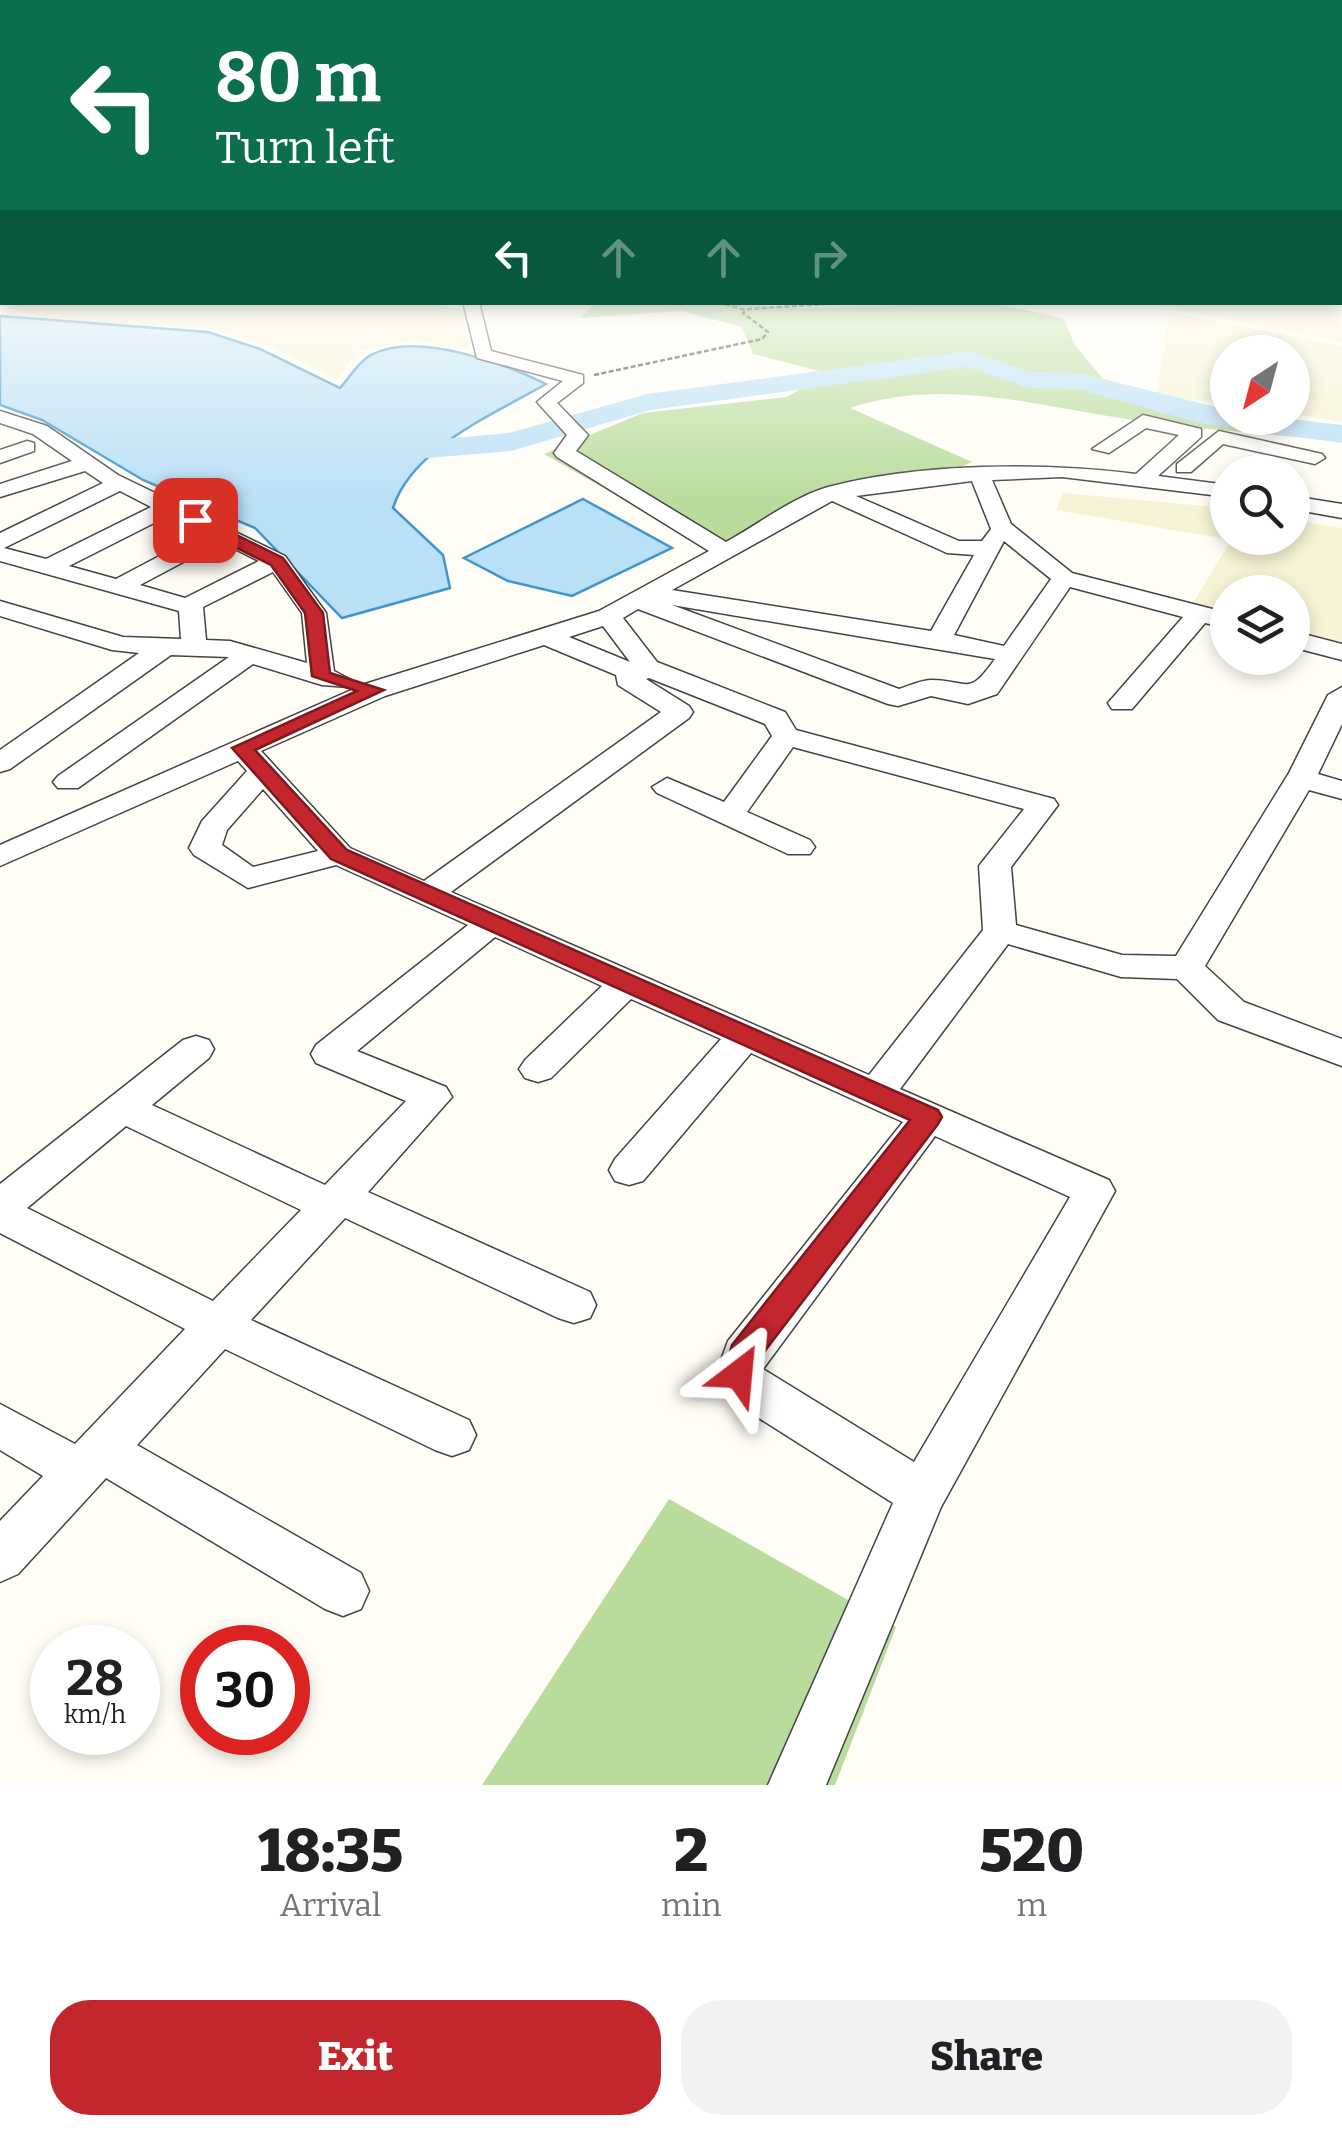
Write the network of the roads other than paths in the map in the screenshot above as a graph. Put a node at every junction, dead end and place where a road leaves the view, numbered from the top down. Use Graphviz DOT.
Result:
graph roads {
  1 [pos="479,336"];
  2 [pos="0,417"];
  3 [pos="0,437"];
  4 [pos="1102,449"];
  5 [pos="0,457"];
  6 [pos="1315,458"];
  7 [pos="88,463"];
  8 [pos="980,476"];
  9 [pos="1141,480"];
  10 [pos="1168,482"];
  11 [pos="120,483"];
  12 [pos="1210,488"];
  13 [pos="0,491"];
  14 [pos="831,493"];
  15 [pos="38,500"];
  16 [pos="1310,505"];
  17 [pos="169,508"];
  18 [pos="1342,511"];
  19 [pos="0,516"];
  20 [pos="221,534"];
  21 [pos="995,538"];
  22 [pos="0,542"];
  23 [pos="723,550"];
  24 [pos="0,554"];
  25 [pos="277,562"];
  26 [pos="50,566"];
  27 [pos="1064,578"];
  28 [pos="119,588"];
  29 [pos="646,598"];
  30 [pos="188,606"];
  31 [pos="0,608"];
  32 [pos="1199,614"];
  33 [pos="608,616"];
  34 [pos="1210,617"];
  35 [pos="546,636"];
  36 [pos="940,640"];
  37 [pos="1310,644"];
  38 [pos="180,647"];
  39 [pos="1342,652"];
  40 [pos="249,655"];
  41 [pos="1012,655"];
  42 [pos="642,671"];
  43 [pos="322,676"];
  44 [pos="375,690"];
  45 [pos="1122,704"];
  46 [pos="1339,707"];
  47 [pos="786,736"];
  48 [pos="253,759"];
  49 [pos="0,764"];
  50 [pos="1300,778"];
  51 [pos="68,782"];
  52 [pos="668,787"];
  53 [pos="1342,790"];
  54 [pos="730,816"];
  55 [pos="799,847"];
  56 [pos="339,854"];
  57 [pos="0,857"];
  58 [pos="427,894"];
  59 [pos="492,923"];
  60 [pos="1000,930"];
  61 [pos="1186,968"];
  62 [pos="626,982"];
  63 [pos="746,1034"];
  64 [pos="196,1050"];
  65 [pos="1342,1053"];
  66 [pos="538,1069"];
  67 [pos="877,1092"];
  68 [pos="125,1109"];
  69 [pos="928,1117"];
  70 [pos="629,1170"];
  71 [pos="335,1201"];
  72 [pos="0,1210"];
  73 [pos="574,1305"];
  74 [pos="218,1325"];
  75 [pos="0,1425"];
  76 [pos="452,1436"];
  77 [pos="90,1461"];
  78 [pos="922,1494"];
  79 [pos="0,1556"];
  80 [pos="343,1591"];
  81 [pos="798,1785"];
  1 -- 23 [label="street"];
  2 -- 7 [label="street"];
  3 -- 5 [label="street"];
  4 -- 9 [label="street"];
  6 -- 10 [label="street"];
  7 -- 11 [label="street"];
  7 -- 13 [label="street"];
  8 -- 9 [label="street"];
  8 -- 14 [label="street"];
  8 -- 21 [label="street"];
  9 -- 10 [label="street"];
  10 -- 12 [label="street"];
  11 -- 17 [label="street"];
  11 -- 22 [label="street"];
  14 -- 21 [label="street"];
  14 -- 23 [label="street"];
  15 -- 19 [label="street"];
  16 -- 18 [label="street"];
  17 -- 20 [label="street"];
  17 -- 26 [label="street"];
  20 -- 25 [label="street"];
  20 -- 28 [label="street"];
  21 -- 27 [label="street"];
  21 -- 36 [label="street"];
  23 -- 29 [label="street"];
  24 -- 26 [label="street"];
  25 -- 30 [label="street"];
  25 -- 43 [label="street"];
  26 -- 28 [label="street"];
  27 -- 32 [label="street"];
  27 -- 41 [label="street"];
  28 -- 30 [label="street"];
  29 -- 33 [label="street"];
  29 -- 36 [label="street"];
  29 -- 41 [label="street"];
  30 -- 38 [label="street"];
  31 -- 38 [label="street"];
  32 -- 34 [label="street"];
  32 -- 45 [label="street"];
  33 -- 35 [label="street"];
  33 -- 42 [label="street"];
  35 -- 42 [label="street"];
  35 -- 44 [label="street"];
  36 -- 41 [label="street"];
  37 -- 39 [label="street"];
  38 -- 40 [label="street"];
  38 -- 49 [label="street"];
  40 -- 43 [label="street"];
  40 -- 51 [label="street"];
  42 -- 47 [label="street"];
  42 -- 58 [label="street"];
  43 -- 44 [label="street"];
  44 -- 48 [label="street"];
  46 -- 50 [label="street"];
  47 -- 54 [label="street"];
  47 -- 60 [label="street"];
  48 -- 56 [label="street"];
  48 -- 56 [label="street"];
  48 -- 57 [label="street"];
  50 -- 53 [label="street"];
  50 -- 61 [label="street"];
  52 -- 54 [label="street"];
  54 -- 55 [label="street"];
  56 -- 58 [label="street"];
  58 -- 59 [label="street"];
  59 -- 62 [label="street"];
  59 -- 71 [label="street"];
  60 -- 61 [label="street"];
  60 -- 67 [label="street"];
  61 -- 65 [label="street"];
  62 -- 63 [label="street"];
  62 -- 66 [label="street"];
  63 -- 67 [label="street"];
  63 -- 70 [label="street"];
  64 -- 68 [label="street"];
  67 -- 69 [label="street"];
  68 -- 71 [label="street"];
  68 -- 72 [label="street"];
  69 -- 78 [label="street"];
  69 -- 78 [label="street"];
  71 -- 73 [label="street"];
  71 -- 74 [label="street"];
  72 -- 74 [label="street"];
  74 -- 76 [label="street"];
  74 -- 77 [label="street"];
  75 -- 77 [label="street"];
  77 -- 79 [label="street"];
  77 -- 80 [label="street"];
  78 -- 81 [label="street"];
}
